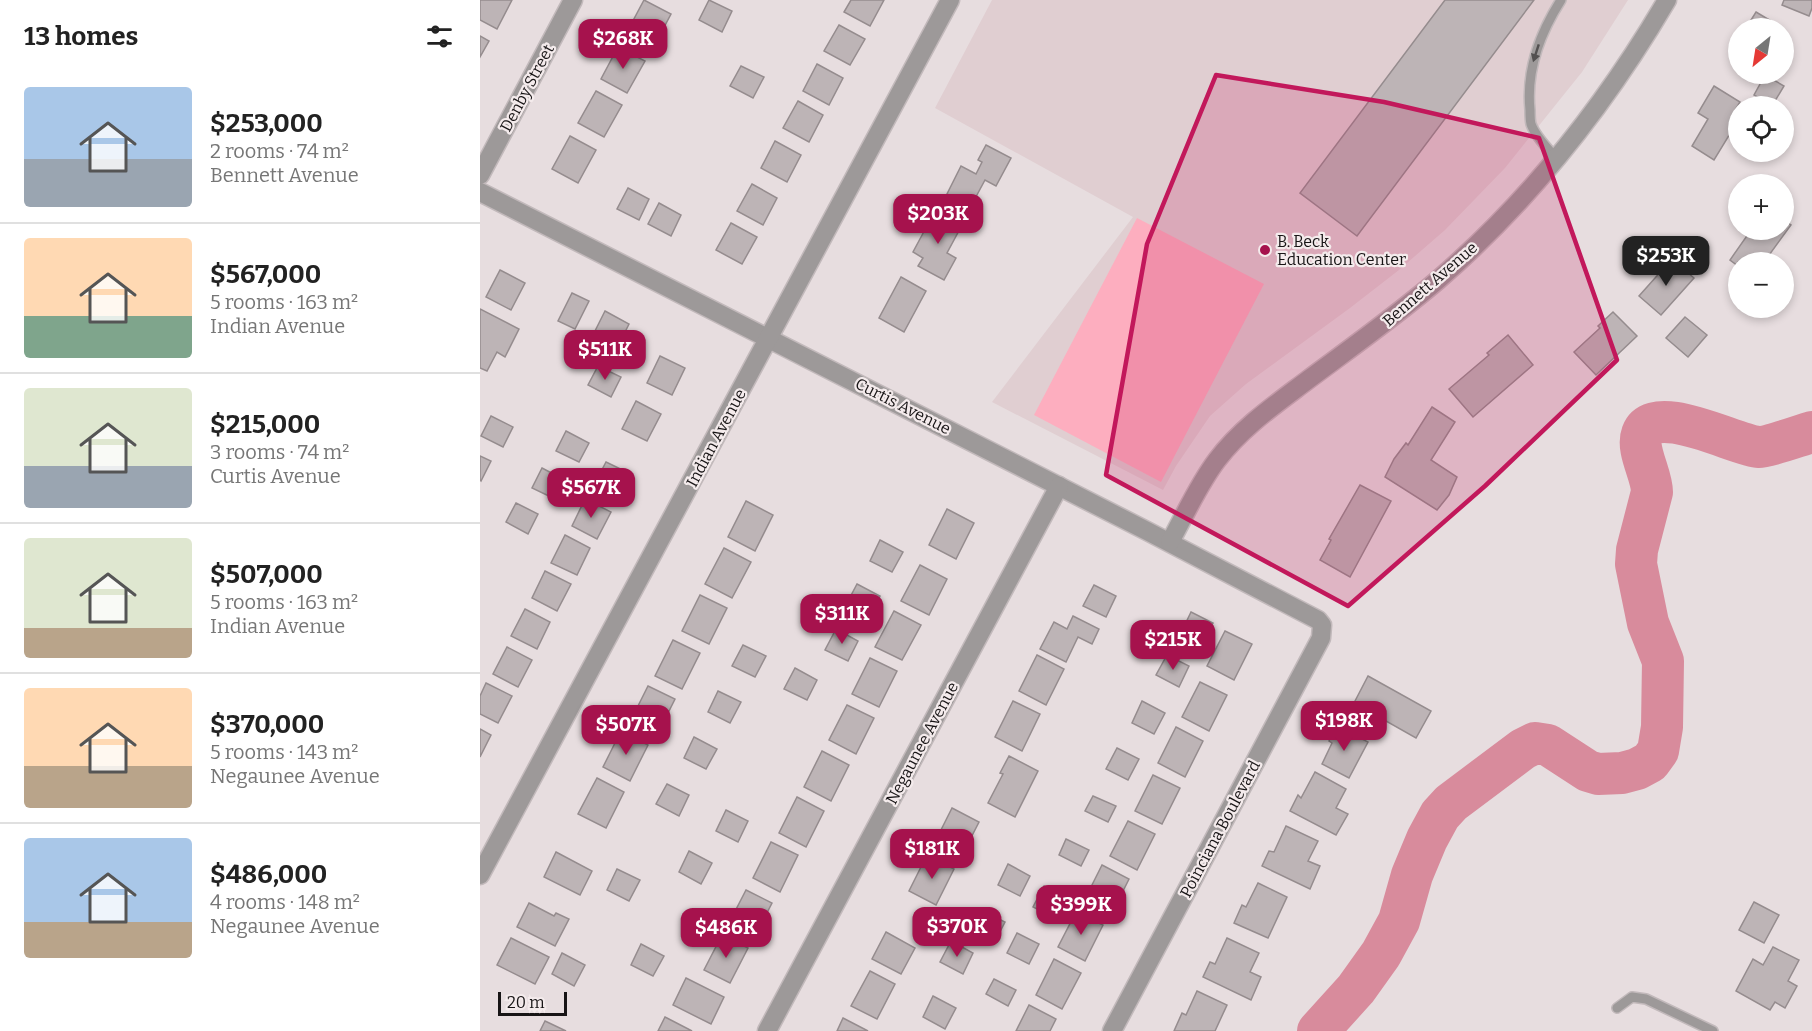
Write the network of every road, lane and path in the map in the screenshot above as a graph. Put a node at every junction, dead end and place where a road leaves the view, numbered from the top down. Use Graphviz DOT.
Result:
graph roads {
  1 [pos="573,0"];
  2 [pos="950,0"];
  3 [pos="1561,0"];
  4 [pos="1667,0"];
  5 [pos="1556,158"];
  6 [pos="480,175"];
  7 [pos="480,192"];
  8 [pos="770,338"];
  9 [pos="1059,486"];
  10 [pos="1170,542"];
  11 [pos="1322,625"];
  12 [pos="480,875"];
  13 [pos="1617,1008"];
  14 [pos="767,1031"];
  15 [pos="1112,1031"];
  16 [pos="1713,1031"];
  1 -- 6 [label="street, Denby Street"];
  2 -- 8 [label="street, Indian Avenue"];
  3 -- 5 [label="lane, one-way"];
  4 -- 5 [label="street, Bennett Avenue"];
  5 -- 10 [label="street, Bennett Avenue"];
  7 -- 8 [label="street, Curtis Avenue"];
  8 -- 9 [label="street, Curtis Avenue"];
  8 -- 12 [label="street, Indian Avenue"];
  9 -- 10 [label="street, Curtis Avenue"];
  9 -- 14 [label="street, Negaunee Avenue"];
  10 -- 11 [label="street, Curtis Avenue"];
  11 -- 15 [label="street, Poinciana Boulevard"];
  13 -- 16 [label="lane"];
}
